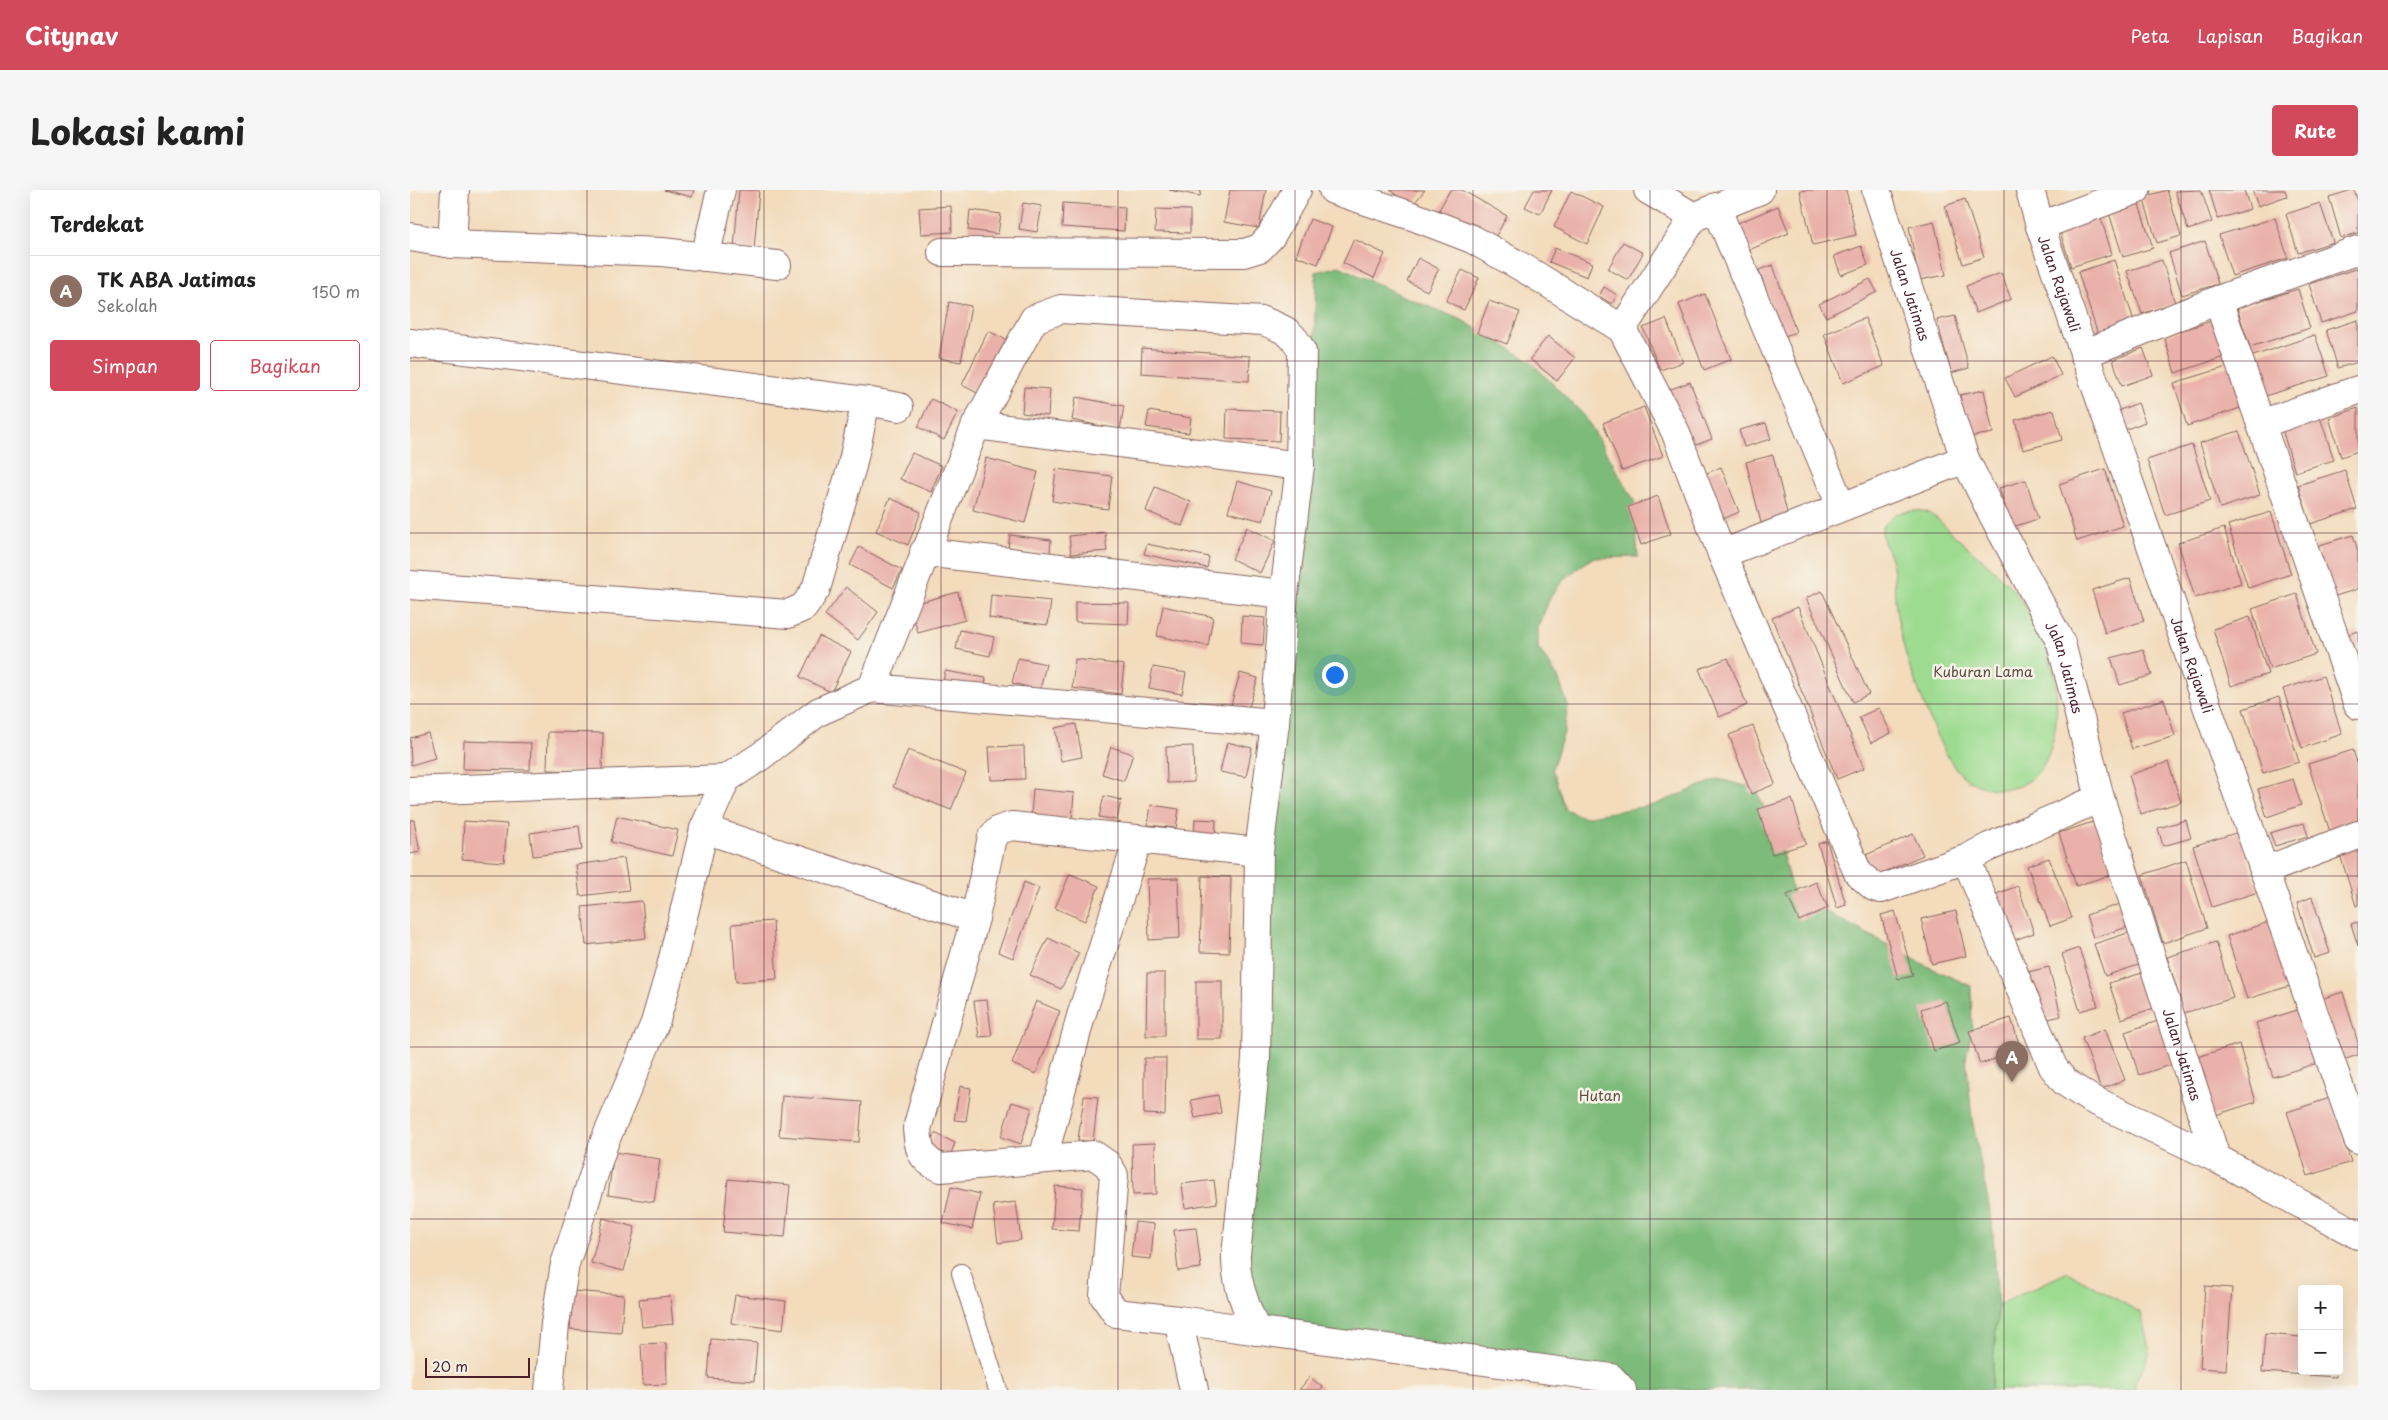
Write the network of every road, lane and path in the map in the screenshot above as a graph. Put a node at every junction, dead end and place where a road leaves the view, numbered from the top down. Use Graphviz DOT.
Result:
graph roads {
  1 [pos="454,190"];
  2 [pos="721,190"];
  3 [pos="1297,190"];
  4 [pos="1333,190"];
  5 [pos="1648,190"];
  6 [pos="1760,190"];
  7 [pos="1876,190"];
  8 [pos="2030,190"];
  9 [pos="2136,190"];
  10 [pos="1705,212"];
  11 [pos="2040,226"];
  12 [pos="410,237"];
  13 [pos="452,244"];
  14 [pos="2358,250"];
  15 [pos="942,252"];
  16 [pos="705,257"];
  17 [pos="777,265"];
  18 [pos="2218,300"];
  19 [pos="1622,329"];
  20 [pos="410,344"];
  21 [pos="2084,354"];
  22 [pos="2358,390"];
  23 [pos="866,401"];
  24 [pos="899,407"];
  25 [pos="2261,424"];
  26 [pos="976,425"];
  27 [pos="1966,458"];
  28 [pos="1300,466"];
  29 [pos="1842,506"];
  30 [pos="924,552"];
  31 [pos="1722,554"];
  32 [pos="410,585"];
  33 [pos="1284,594"];
  34 [pos="872,688"];
  35 [pos="2358,705"];
  36 [pos="1275,724"];
  37 [pos="726,779"];
  38 [pos="410,791"];
  39 [pos="2100,798"];
  40 [pos="704,829"];
  41 [pos="2358,835"];
  42 [pos="1138,839"];
  43 [pos="1259,852"];
  44 [pos="1966,859"];
  45 [pos="2264,870"];
  46 [pos="975,918"];
  47 [pos="2358,1140"];
  48 [pos="2216,1158"];
  49 [pos="1043,1159"];
  50 [pos="2358,1235"];
  51 [pos="961,1272"];
  52 [pos="1178,1320"];
  53 [pos="1256,1331"];
  54 [pos="549,1390"];
  55 [pos="998,1390"];
  56 [pos="1194,1390"];
  57 [pos="1622,1390"];
  1 -- 13 [label="street"];
  2 -- 16 [label="street"];
  3 -- 15 [label="street"];
  4 -- 19 [label="street"];
  5 -- 10 [label="street"];
  6 -- 10 [label="street"];
  7 -- 27 [label="street, Jalan Jatimas"];
  8 -- 11 [label="street, Jalan Rajawali"];
  9 -- 11 [label="street"];
  10 -- 19 [label="street"];
  10 -- 29 [label="street"];
  11 -- 21 [label="street, Jalan Rajawali"];
  12 -- 13 [label="street"];
  13 -- 16 [label="street"];
  14 -- 18 [label="street"];
  16 -- 17 [label="street"];
  18 -- 21 [label="street"];
  18 -- 25 [label="street"];
  19 -- 31 [label="street"];
  20 -- 23 [label="street"];
  21 -- 45 [label="street, Jalan Rajawali"];
  22 -- 25 [label="street"];
  23 -- 24 [label="street"];
  23 -- 32 [label="street"];
  25 -- 35 [label="street"];
  26 -- 28 [label="street"];
  26 -- 28 [label="street"];
  26 -- 30 [label="street"];
  27 -- 29 [label="street"];
  27 -- 39 [label="street, Jalan Jatimas"];
  28 -- 33 [label="street"];
  29 -- 31 [label="street"];
  30 -- 33 [label="street"];
  30 -- 34 [label="street"];
  31 -- 44 [label="street"];
  33 -- 36 [label="street"];
  34 -- 36 [label="street"];
  34 -- 37 [label="street"];
  36 -- 43 [label="street"];
  37 -- 38 [label="street"];
  37 -- 40 [label="street"];
  39 -- 44 [label="street"];
  39 -- 48 [label="street, Jalan Jatimas"];
  40 -- 46 [label="street"];
  40 -- 54 [label="street"];
  41 -- 45 [label="street"];
  42 -- 43 [label="street"];
  42 -- 46 [label="street"];
  42 -- 49 [label="street"];
  43 -- 53 [label="street"];
  44 -- 48 [label="street"];
  45 -- 47 [label="street, Jalan Rajawali"];
  46 -- 49 [label="street"];
  48 -- 50 [label="street"];
  49 -- 52 [label="street"];
  51 -- 55 [label="lane"];
  52 -- 53 [label="street"];
  52 -- 56 [label="street"];
  53 -- 57 [label="street"];
}
